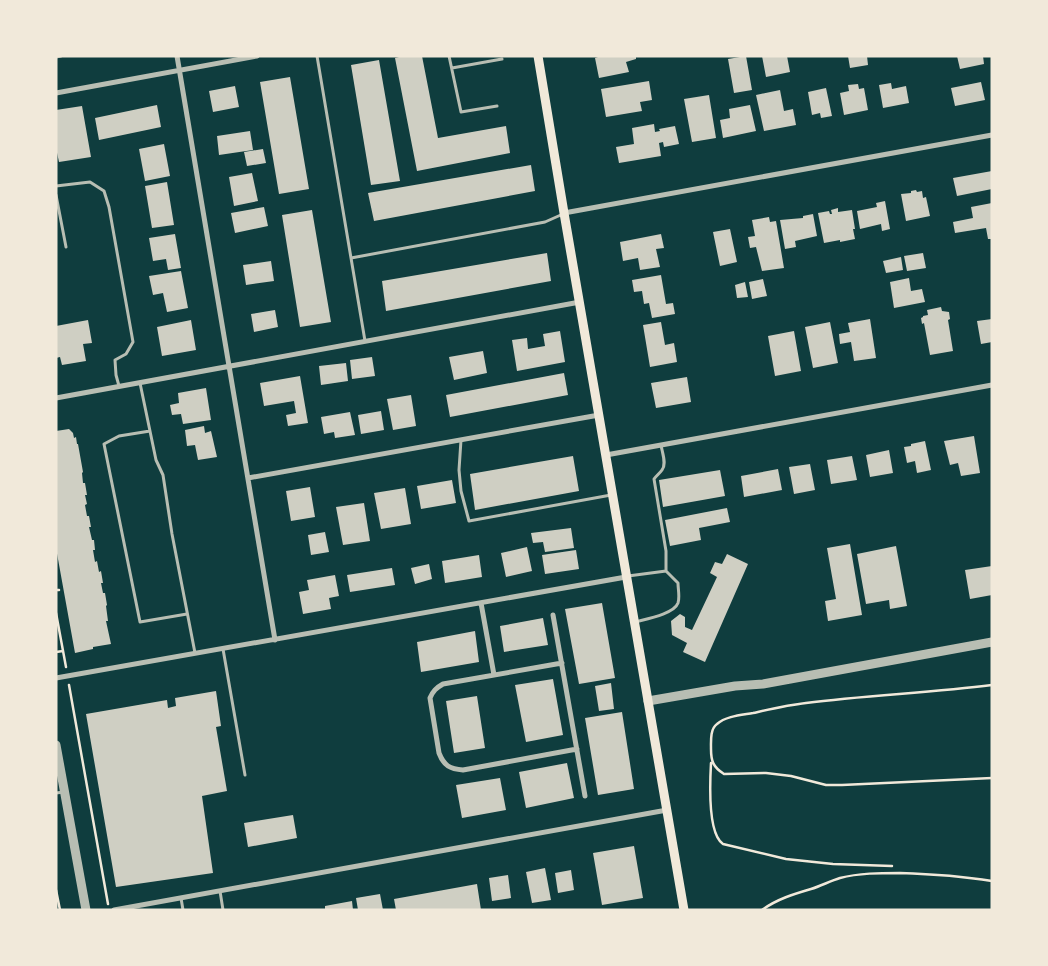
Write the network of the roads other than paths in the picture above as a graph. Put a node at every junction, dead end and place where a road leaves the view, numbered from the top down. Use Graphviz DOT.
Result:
graph roads {
  1 [pos="61,56"];
  2 [pos="177,56"];
  3 [pos="257,56"];
  4 [pos="317,56"];
  5 [pos="449,56"];
  6 [pos="538,56"];
  7 [pos="56,57"];
  8 [pos="502,59"];
  9 [pos="452,68"];
  10 [pos="179,70"];
  11 [pos="56,93"];
  12 [pos="497,106"];
  13 [pos="992,135"];
  14 [pos="56,186"];
  15 [pos="56,195"];
  16 [pos="564,213"];
  17 [pos="66,246"];
  18 [pos="351,258"];
  19 [pos="580,302"];
  20 [pos="365,341"];
  21 [pos="229,366"];
  22 [pos="140,382"];
  23 [pos="992,385"];
  24 [pos="119,386"];
  25 [pos="56,398"];
  26 [pos="599,415"];
  27 [pos="150,432"];
  28 [pos="461,440"];
  29 [pos="661,445"];
  30 [pos="606,455"];
  31 [pos="248,478"];
  32 [pos="613,495"];
  33 [pos="666,571"];
  34 [pos="626,577"];
  35 [pos="481,603"];
  36 [pos="187,614"];
  37 [pos="553,615"];
  38 [pos="634,622"];
  39 [pos="275,640"];
  40 [pos="992,642"];
  41 [pos="223,649"];
  42 [pos="195,654"];
  43 [pos="562,662"];
  44 [pos="494,675"];
  45 [pos="56,678"];
  46 [pos="648,701"];
  47 [pos="56,747"];
  48 [pos="577,749"];
  49 [pos="245,775"];
  50 [pos="60,792"];
  51 [pos="585,796"];
  52 [pos="667,810"];
  53 [pos="220,891"];
  54 [pos="181,898"];
  55 [pos="86,910"];
  56 [pos="112,910"];
  57 [pos="183,910"];
  58 [pos="223,910"];
  59 [pos="684,910"];
  1 -- 7 [label="lane"];
  2 -- 10 [label="street"];
  3 -- 10 [label="street"];
  4 -- 18 [label="lane"];
  5 -- 9 [label="lane"];
  6 -- 16 [label="main road"];
  8 -- 9 [label="lane"];
  9 -- 12 [label="lane"];
  10 -- 11 [label="street"];
  10 -- 21 [label="street"];
  13 -- 16 [label="street"];
  14 -- 24 [label="lane"];
  15 -- 17 [label="lane"];
  16 -- 18 [label="lane"];
  16 -- 19 [label="main road"];
  18 -- 20 [label="lane"];
  19 -- 20 [label="street"];
  19 -- 26 [label="main road"];
  20 -- 21 [label="street"];
  21 -- 22 [label="street"];
  21 -- 31 [label="street"];
  22 -- 24 [label="street"];
  22 -- 27 [label="lane"];
  23 -- 29 [label="street"];
  24 -- 25 [label="street"];
  26 -- 28 [label="street"];
  26 -- 30 [label="main road"];
  27 -- 36 [label="lane"];
  27 -- 36 [label="lane"];
  28 -- 31 [label="street"];
  28 -- 32 [label="lane"];
  29 -- 30 [label="street"];
  29 -- 33 [label="lane"];
  30 -- 32 [label="main road"];
  31 -- 39 [label="street"];
  32 -- 34 [label="main road"];
  33 -- 34 [label="lane"];
  33 -- 38 [label="lane"];
  34 -- 35 [label="street"];
  34 -- 38 [label="main road"];
  35 -- 39 [label="street"];
  35 -- 44 [label="street"];
  36 -- 42 [label="lane"];
  37 -- 43 [label="street"];
  38 -- 46 [label="main road"];
  39 -- 41 [label="street"];
  40 -- 46 [label="street"];
  41 -- 42 [label="street"];
  41 -- 49 [label="lane"];
  42 -- 45 [label="street"];
  43 -- 44 [label="street"];
  43 -- 48 [label="street"];
  44 -- 48 [label="street"];
  46 -- 52 [label="main road"];
  47 -- 50 [label="street"];
  48 -- 51 [label="street"];
  50 -- 55 [label="street"];
  52 -- 53 [label="street"];
  52 -- 59 [label="main road"];
  53 -- 54 [label="street"];
  53 -- 58 [label="lane"];
  54 -- 56 [label="street"];
  54 -- 57 [label="lane"];
}
